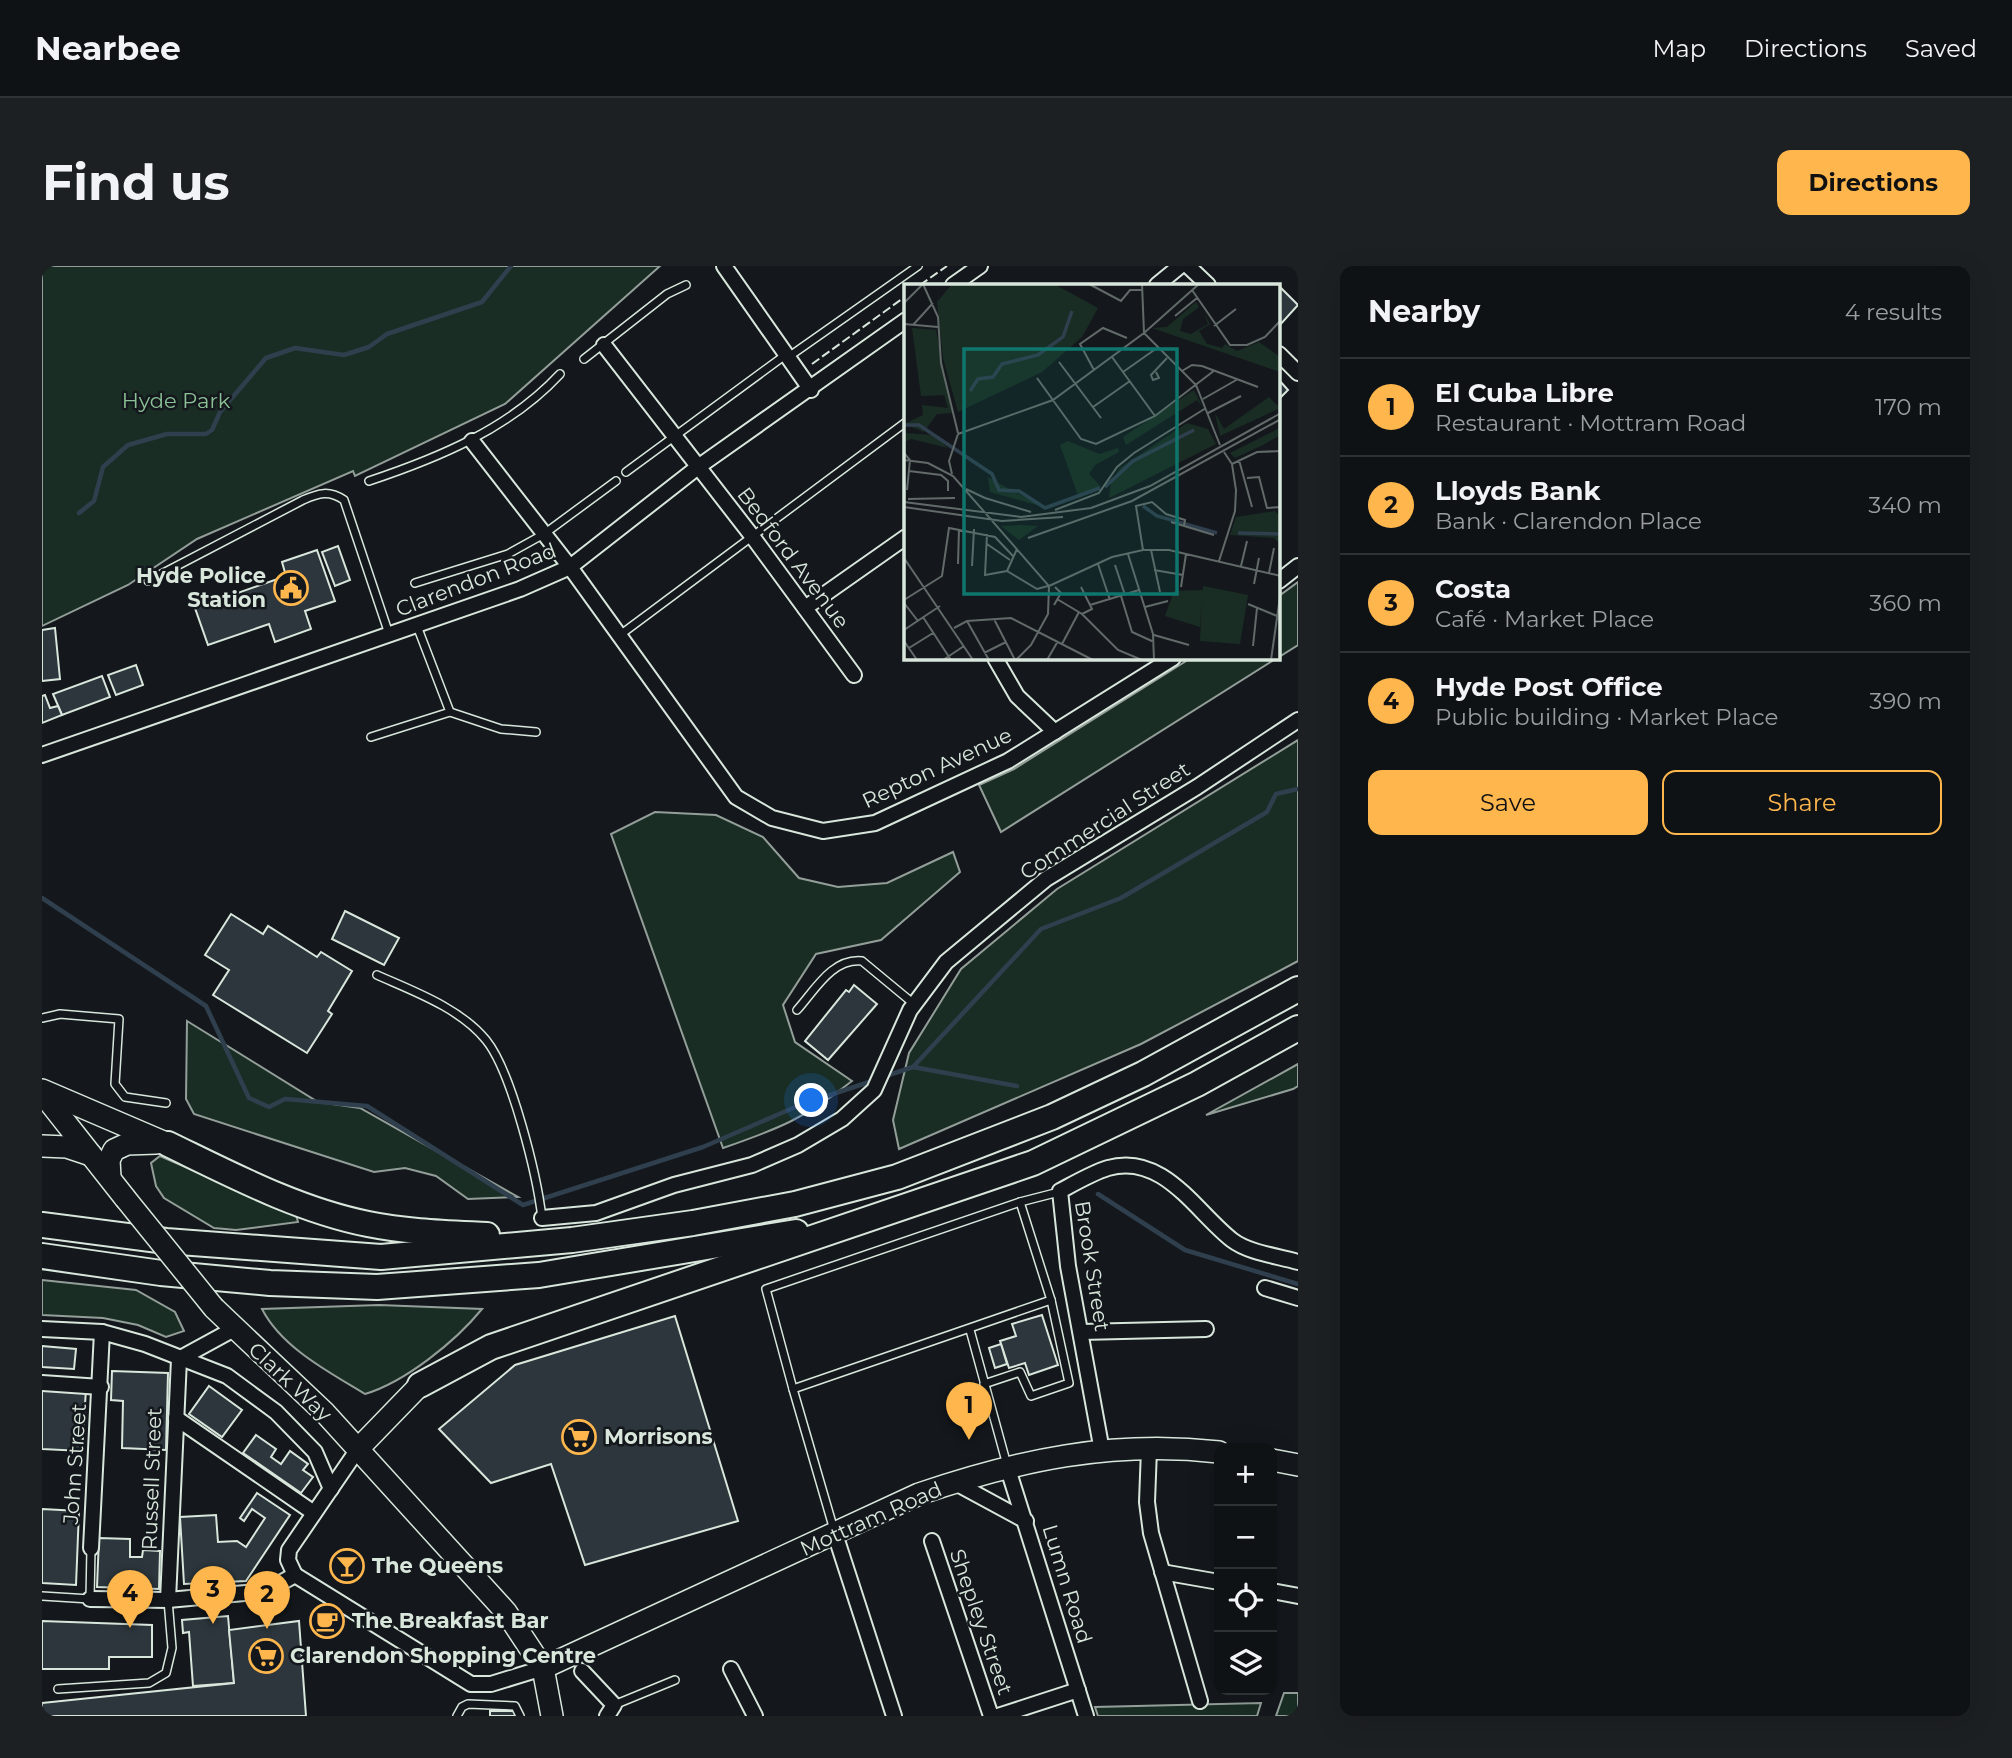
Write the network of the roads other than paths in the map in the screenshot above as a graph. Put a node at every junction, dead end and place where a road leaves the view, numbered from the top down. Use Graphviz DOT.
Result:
graph roads {
  1 [pos="723,266"];
  2 [pos="918,266"];
  3 [pos="979,266"];
  4 [pos="1180,266"];
  5 [pos="1188,266"];
  6 [pos="954,284"];
  7 [pos="1158,284"];
  8 [pos="1207,284"];
  9 [pos="685,285"];
  10 [pos="904,321"];
  11 [pos="604,345"];
  12 [pos="1280,355"];
  13 [pos="785,357"];
  14 [pos="584,359"];
  15 [pos="1298,373"];
  16 [pos="560,374"];
  17 [pos="811,390"];
  18 [pos="904,423"];
  19 [pos="675,437"];
  20 [pos="472,441"];
  21 [pos="698,467"];
  22 [pos="626,472"];
  23 [pos="369,481"];
  24 [pos="616,481"];
  25 [pos="544,534"];
  26 [pos="752,536"];
  27 [pos="904,538"];
  28 [pos="1298,566"];
  29 [pos="570,567"];
  30 [pos="1280,580"];
  31 [pos="148,581"];
  32 [pos="415,583"];
  33 [pos="805,608"];
  34 [pos="416,625"];
  35 [pos="389,635"];
  36 [pos="619,636"];
  37 [pos="996,660"];
  38 [pos="1168,660"];
  39 [pos="854,675"];
  40 [pos="450,712"];
  41 [pos="1298,720"];
  42 [pos="536,732"];
  43 [pos="1055,732"];
  44 [pos="371,737"];
  45 [pos="42,755"];
  46 [pos="377,975"];
  47 [pos="1298,989"];
  48 [pos="914,1004"];
  49 [pos="797,1010"];
  50 [pos="42,1018"];
  51 [pos="1298,1028"];
  52 [pos="42,1091"];
  53 [pos="166,1103"];
  54 [pos="168,1144"];
  55 [pos="42,1146"];
  56 [pos="92,1155"];
  57 [pos="110,1177"];
  58 [pos="1060,1191"];
  59 [pos="1020,1202"];
  60 [pos="542,1218"];
  61 [pos="873,1219"];
  62 [pos="42,1224"];
  63 [pos="572,1240"];
  64 [pos="42,1256"];
  65 [pos="1298,1262"];
  66 [pos="1265,1288"];
  67 [pos="1298,1298"];
  68 [pos="1051,1300"];
  69 [pos="42,1329"];
  70 [pos="234,1329"];
  71 [pos="1206,1329"];
  72 [pos="970,1330"];
  73 [pos="102,1332"];
  74 [pos="1081,1332"];
  75 [pos="178,1359"];
  76 [pos="42,1384"];
  77 [pos="984,1384"];
  78 [pos="420,1385"];
  79 [pos="102,1387"];
  80 [pos="793,1389"];
  81 [pos="176,1418"];
  82 [pos="358,1449"];
  83 [pos="1149,1449"];
  84 [pos="1102,1451"];
  85 [pos="1214,1451"];
  86 [pos="1277,1461"];
  87 [pos="1007,1465"];
  88 [pos="1298,1465"];
  89 [pos="954,1482"];
  90 [pos="331,1489"];
  91 [pos="314,1513"];
  92 [pos="1026,1521"];
  93 [pos="835,1534"];
  94 [pos="932,1541"];
  95 [pos="91,1548"];
  96 [pos="1162,1572"];
  97 [pos="295,1575"];
  98 [pos="1214,1581"];
  99 [pos="1277,1592"];
  100 [pos="42,1596"];
  101 [pos="1298,1596"];
  102 [pos="90,1599"];
  103 [pos="168,1601"];
  104 [pos="543,1668"];
  105 [pos="731,1669"];
  106 [pos="582,1671"];
  107 [pos="675,1680"];
  108 [pos="58,1689"];
  109 [pos="1078,1690"];
  110 [pos="1199,1701"];
  111 [pos="610,1710"];
  112 [pos="457,1716"];
  113 [pos="520,1716"];
  114 [pos="552,1716"];
  115 [pos="755,1716"];
  116 [pos="894,1716"];
  117 [pos="991,1716"];
  118 [pos="998,1716"];
  119 [pos="1086,1716"];
  1 -- 13 [label="street"];
  2 -- 13 [label="lane"];
  3 -- 6 [label="street"];
  4 -- 7 [label="street"];
  5 -- 8 [label="street"];
  9 -- 11 [label="lane"];
  10 -- 17 [label="street, Clarendon Road"];
  11 -- 14 [label="lane"];
  11 -- 19 [label="street, Bedford Avenue"];
  12 -- 15 [label="street"];
  13 -- 17 [label="street"];
  13 -- 19 [label="lane"];
  16 -- 20 [label="lane"];
  17 -- 21 [label="street, Clarendon Road"];
  18 -- 26 [label="lane"];
  19 -- 21 [label="street, Bedford Avenue"];
  19 -- 22 [label="lane"];
  20 -- 23 [label="lane"];
  20 -- 25 [label="street, Repton Avenue"];
  21 -- 26 [label="street, Bedford Avenue"];
  21 -- 29 [label="street, Clarendon Road"];
  24 -- 25 [label="lane"];
  25 -- 29 [label="street, Repton Avenue"];
  25 -- 32 [label="lane"];
  26 -- 33 [label="street, Bedford Avenue"];
  26 -- 36 [label="lane"];
  27 -- 33 [label="street"];
  28 -- 30 [label="street"];
  29 -- 34 [label="street, Clarendon Road"];
  29 -- 36 [label="street, Repton Avenue"];
  31 -- 35 [label="lane"];
  33 -- 39 [label="street, Bedford Avenue"];
  34 -- 35 [label="street, Clarendon Road"];
  34 -- 40 [label="lane"];
  35 -- 45 [label="street, Clarendon Road"];
  36 -- 43 [label="street, Repton Avenue"];
  37 -- 43 [label="street"];
  38 -- 43 [label="street, Repton Avenue"];
  40 -- 42 [label="lane"];
  40 -- 44 [label="lane"];
  41 -- 48 [label="street, Commercial Street"];
  46 -- 60 [label="lane"];
  47 -- 63 [label="highway"];
  48 -- 49 [label="lane"];
  48 -- 60 [label="street, Commercial Street"];
  50 -- 53 [label="lane"];
  51 -- 61 [label="highway"];
  52 -- 54 [label="main road"];
  52 -- 56 [label="main road, Clark Way"];
  54 -- 57 [label="main road"];
  54 -- 63 [label="highway"];
  55 -- 56 [label="main road"];
  56 -- 57 [label="main road, Clark Way"];
  57 -- 70 [label="main road, Clark Way, bridge"];
  58 -- 59 [label="lane"];
  58 -- 65 [label="street, Brook Street"];
  58 -- 74 [label="street, Brook Street"];
  59 -- 68 [label="lane"];
  59 -- 80 [label="lane"];
  61 -- 64 [label="highway"];
  61 -- 78 [label="highway"];
  62 -- 63 [label="highway"];
  66 -- 67 [label="street"];
  68 -- 72 [label="lane"];
  68 -- 77 [label="lane"];
  69 -- 73 [label="street"];
  70 -- 75 [label="street"];
  70 -- 82 [label="main road, Clark Way"];
  71 -- 74 [label="street"];
  72 -- 77 [label="lane"];
  72 -- 80 [label="lane"];
  73 -- 75 [label="street"];
  73 -- 79 [label="street, John Street"];
  74 -- 84 [label="street, Brook Street"];
  75 -- 81 [label="street, Russell Street"];
  75 -- 90 [label="street"];
  76 -- 79 [label="street"];
  77 -- 87 [label="lane"];
  78 -- 82 [label="main road"];
  79 -- 95 [label="street, John Street"];
  80 -- 93 [label="lane"];
  81 -- 91 [label="street"];
  81 -- 103 [label="street, Russell Street"];
  82 -- 90 [label="street"];
  82 -- 104 [label="main road, Clark Way"];
  83 -- 84 [label="main road, Mottram Road"];
  83 -- 85 [label="main road, Mottram Road"];
  83 -- 96 [label="street"];
  84 -- 87 [label="main road, Mottram Road"];
  86 -- 88 [label="main road"];
  87 -- 89 [label="main road, Mottram Road"];
  87 -- 92 [label="street, Lumn Road"];
  89 -- 92 [label="street"];
  89 -- 93 [label="main road, Mottram Road"];
  90 -- 91 [label="street"];
  91 -- 97 [label="street"];
  92 -- 109 [label="street, Lumn Road"];
  93 -- 104 [label="main road, Mottram Road"];
  93 -- 116 [label="street"];
  94 -- 117 [label="street, Shepley Street"];
  95 -- 102 [label="lane, John Street"];
  96 -- 98 [label="street"];
  96 -- 110 [label="street"];
  97 -- 103 [label="street"];
  97 -- 104 [label="street"];
  99 -- 101 [label="street"];
  100 -- 102 [label="lane"];
  102 -- 103 [label="street"];
  103 -- 108 [label="lane"];
  104 -- 114 [label="main road"];
  105 -- 115 [label="street"];
  106 -- 111 [label="street"];
  107 -- 111 [label="lane"];
  109 -- 118 [label="street"];
  109 -- 119 [label="street, Lumn Road"];
  112 -- 113 [label="lane"];
}
